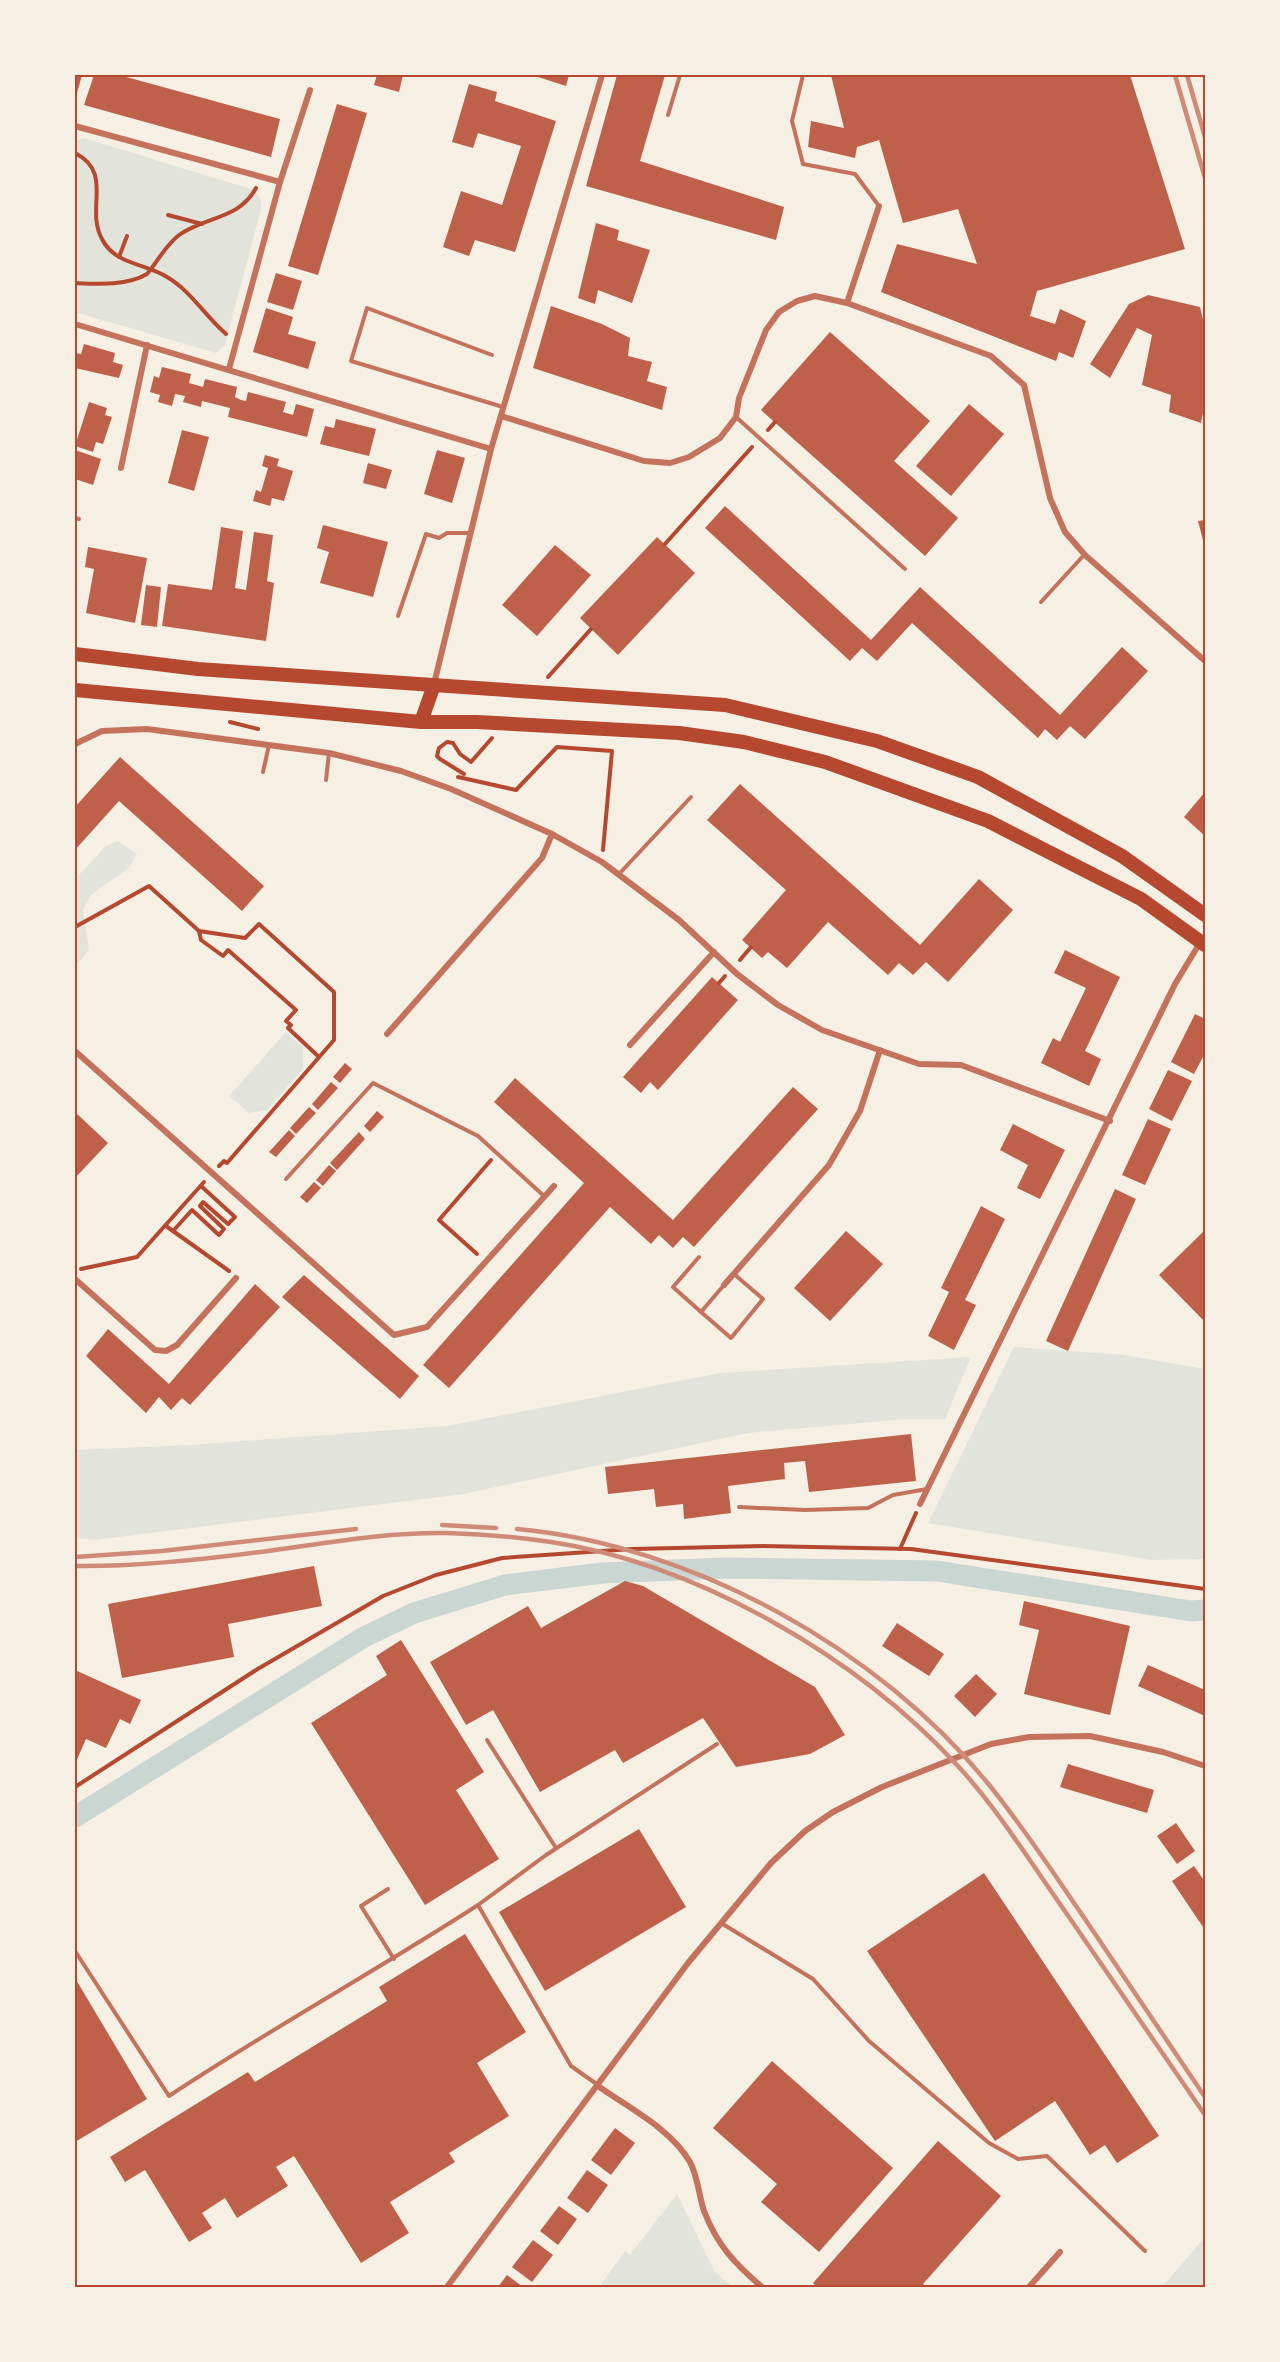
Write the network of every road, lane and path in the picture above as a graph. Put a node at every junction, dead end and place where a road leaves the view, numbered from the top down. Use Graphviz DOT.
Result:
graph roads {
  1 [pos="602,75"];
  2 [pos="680,75"];
  3 [pos="803,75"];
  4 [pos="310,90"];
  5 [pos="668,115"];
  6 [pos="75,126"];
  7 [pos="75,153"];
  8 [pos="262,177"];
  9 [pos="280,182"];
  10 [pos="879,206"];
  11 [pos="168,215"];
  12 [pos="203,224"];
  13 [pos="127,236"];
  14 [pos="118,257"];
  15 [pos="151,269"];
  16 [pos="75,283"];
  17 [pos="847,303"];
  18 [pos="75,324"];
  19 [pos="236,343"];
  20 [pos="147,345"];
  21 [pos="492,355"];
  22 [pos="229,369"];
  23 [pos="503,408"];
  24 [pos="501,416"];
  25 [pos="736,417"];
  26 [pos="775,422"];
  27 [pos="767,431"];
  28 [pos="759,440"];
  29 [pos="491,449"];
  30 [pos="121,468"];
  31 [pos="471,533"];
  32 [pos="665,544"];
  33 [pos="1085,555"];
  34 [pos="905,569"];
  35 [pos="1041,602"];
  36 [pos="398,616"];
  37 [pos="75,654"];
  38 [pos="1205,662"];
  39 [pos="434,685"];
  40 [pos="75,690"];
  41 [pos="223,721"];
  42 [pos="421,722"];
  43 [pos="268,732"];
  44 [pos="75,744"];
  45 [pos="269,744"];
  46 [pos="329,753"];
  47 [pos="471,762"];
  48 [pos="263,772"];
  49 [pos="449,774"];
  50 [pos="464,774"];
  51 [pos="326,780"];
  52 [pos="691,797"];
  53 [pos="552,834"];
  54 [pos="602,862"];
  55 [pos="619,874"];
  56 [pos="1205,915"];
  57 [pos="75,927"];
  58 [pos="198,931"];
  59 [pos="1204,940"];
  60 [pos="714,952"];
  61 [pos="387,1034"];
  62 [pos="630,1045"];
  63 [pos="880,1050"];
  64 [pos="75,1051"];
  65 [pos="319,1057"];
  66 [pos="1110,1121"];
  67 [pos="497,1153"];
  68 [pos="212,1173"];
  69 [pos="286,1179"];
  70 [pos="554,1186"];
  71 [pos="544,1197"];
  72 [pos="166,1226"];
  73 [pos="173,1231"];
  74 [pos="699,1257"];
  75 [pos="485,1262"];
  76 [pos="75,1271"];
  77 [pos="734,1274"];
  78 [pos="236,1278"];
  79 [pos="75,1279"];
  80 [pos="724,1285"];
  81 [pos="701,1312"];
  82 [pos="928,1489"];
  83 [pos="920,1504"];
  84 [pos="739,1507"];
  85 [pos="900,1549"];
  86 [pos="1205,1590"];
  87 [pos="488,1740"];
  88 [pos="717,1744"];
  89 [pos="1205,1765"];
  90 [pos="75,1787"];
  91 [pos="556,1848"];
  92 [pos="388,1889"];
  93 [pos="478,1905"];
  94 [pos="721,1923"];
  95 [pos="75,1951"];
  96 [pos="394,1959"];
  97 [pos="598,2086"];
  98 [pos="1145,2251"];
  99 [pos="1060,2252"];
  100 [pos="447,2287"];
  101 [pos="762,2287"];
  102 [pos="1029,2287"];
  1 -- 23 [label="street"];
  2 -- 5 [label="lane"];
  3 -- 10 [label="lane"];
  4 -- 9 [label="street"];
  6 -- 8 [label="street"];
  7 -- 14 [label="path"];
  8 -- 9 [label="street"];
  8 -- 12 [label="path"];
  9 -- 19 [label="street"];
  10 -- 17 [label="street"];
  11 -- 12 [label="path"];
  12 -- 15 [label="path"];
  13 -- 14 [label="path"];
  14 -- 15 [label="path"];
  15 -- 16 [label="path"];
  15 -- 19 [label="path"];
  17 -- 25 [label="street"];
  17 -- 33 [label="street"];
  18 -- 20 [label="street"];
  19 -- 22 [label="street"];
  20 -- 22 [label="street"];
  20 -- 30 [label="street"];
  21 -- 23 [label="lane"];
  22 -- 29 [label="street"];
  23 -- 24 [label="street"];
  24 -- 25 [label="street"];
  24 -- 29 [label="street"];
  25 -- 34 [label="lane"];
  26 -- 27 [label="path"];
  28 -- 32 [label="path"];
  29 -- 31 [label="street"];
  31 -- 36 [label="lane"];
  31 -- 39 [label="street"];
  33 -- 35 [label="lane"];
  33 -- 38 [label="street"];
  37 -- 39 [label="main road"];
  39 -- 42 [label="main road"];
  39 -- 56 [label="main road"];
  40 -- 42 [label="main road"];
  41 -- 43 [label="path"];
  42 -- 59 [label="main road"];
  44 -- 45 [label="street"];
  45 -- 46 [label="street"];
  45 -- 48 [label="lane"];
  46 -- 51 [label="lane"];
  46 -- 53 [label="street"];
  47 -- 50 [label="path"];
  49 -- 54 [label="path"];
  52 -- 55 [label="lane"];
  53 -- 54 [label="street"];
  53 -- 61 [label="street"];
  54 -- 55 [label="street"];
  55 -- 60 [label="street"];
  57 -- 58 [label="path"];
  58 -- 65 [label="path"];
  58 -- 65 [label="path"];
  59 -- 66 [label="street"];
  60 -- 62 [label="street"];
  60 -- 63 [label="street"];
  63 -- 66 [label="street"];
  63 -- 77 [label="street"];
  64 -- 68 [label="street"];
  65 -- 68 [label="path"];
  66 -- 82 [label="street"];
  67 -- 69 [label="lane"];
  67 -- 71 [label="lane"];
  67 -- 75 [label="path"];
  68 -- 75 [label="street"];
  70 -- 71 [label="street"];
  71 -- 75 [label="street"];
  72 -- 73 [label="path"];
  72 -- 73 [label="path"];
  72 -- 76 [label="path"];
  73 -- 78 [label="path"];
  74 -- 81 [label="lane"];
  77 -- 80 [label="street"];
  77 -- 81 [label="lane"];
  78 -- 79 [label="street"];
  80 -- 81 [label="lane"];
  82 -- 83 [label="street"];
  82 -- 84 [label="lane"];
  83 -- 85 [label="path"];
  85 -- 86 [label="path"];
  85 -- 90 [label="path"];
  87 -- 91 [label="lane"];
  88 -- 91 [label="lane"];
  89 -- 94 [label="street"];
  91 -- 93 [label="lane"];
  92 -- 96 [label="lane"];
  93 -- 96 [label="lane"];
  93 -- 97 [label="lane"];
  94 -- 97 [label="street"];
  94 -- 98 [label="lane"];
  95 -- 96 [label="lane"];
  97 -- 100 [label="street"];
  97 -- 101 [label="street"];
  99 -- 102 [label="street"];
}
